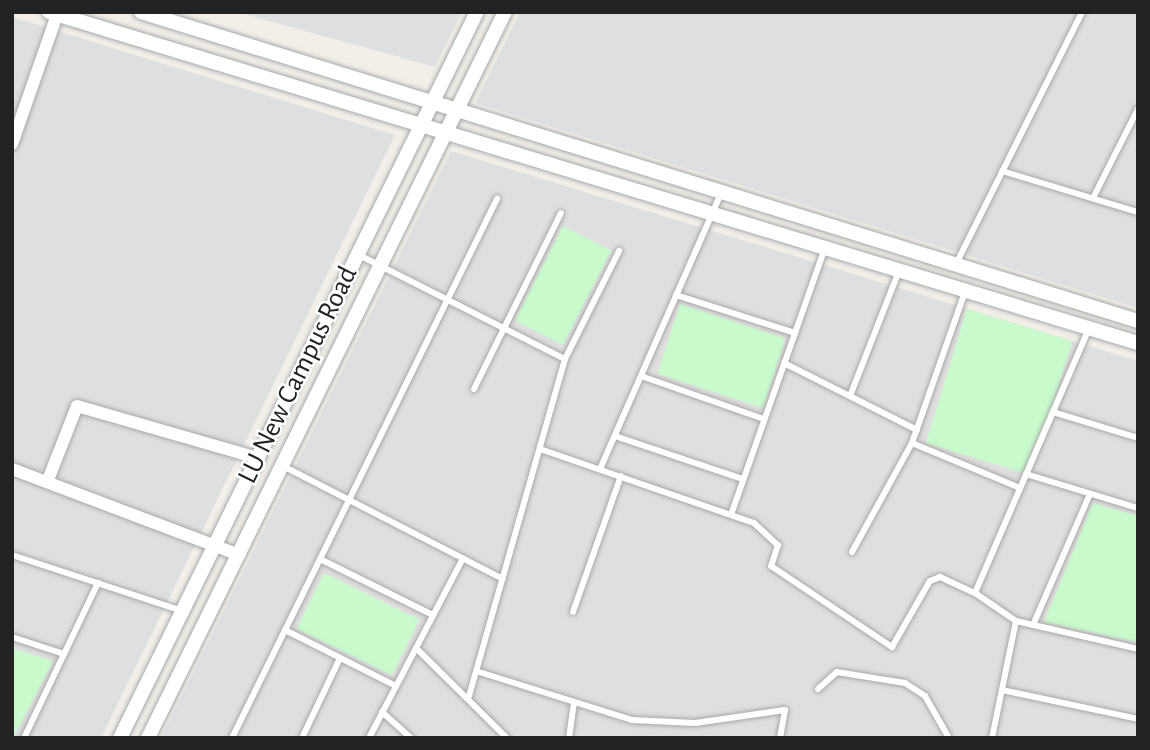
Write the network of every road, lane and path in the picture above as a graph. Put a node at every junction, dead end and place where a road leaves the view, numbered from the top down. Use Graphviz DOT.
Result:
graph roads {
  1 [pos="141,12"];
  2 [pos="477,12"];
  3 [pos="505,12"];
  4 [pos="1082,12"];
  5 [pos="55,13"];
  6 [pos="178,18"];
  7 [pos="432,104"];
  8 [pos="1138,109"];
  9 [pos="457,111"];
  10 [pos="421,126"];
  11 [pos="446,134"];
  12 [pos="12,144"];
  13 [pos="1002,171"];
  14 [pos="721,194"];
  15 [pos="1093,198"];
  16 [pos="497,199"];
  17 [pos="1138,212"];
  18 [pos="561,214"];
  19 [pos="712,214"];
  20 [pos="825,248"];
  21 [pos="619,251"];
  22 [pos="358,254"];
  23 [pos="925,257"];
  24 [pos="381,266"];
  25 [pos="955,266"];
  26 [pos="899,271"];
  27 [pos="917,276"];
  28 [pos="965,291"];
  29 [pos="676,295"];
  30 [pos="448,299"];
  31 [pos="1138,321"];
  32 [pos="502,327"];
  33 [pos="1089,328"];
  34 [pos="795,332"];
  35 [pos="1138,343"];
  36 [pos="565,359"];
  37 [pos="784,363"];
  38 [pos="641,376"];
  39 [pos="474,389"];
  40 [pos="850,396"];
  41 [pos="1052,412"];
  42 [pos="764,419"];
  43 [pos="917,430"];
  44 [pos="615,436"];
  45 [pos="1138,438"];
  46 [pos="912,443"];
  47 [pos="540,449"];
  48 [pos="257,458"];
  49 [pos="283,467"];
  50 [pos="600,469"];
  51 [pos="12,470"];
  52 [pos="1026,474"];
  53 [pos="621,476"];
  54 [pos="743,479"];
  55 [pos="48,480"];
  56 [pos="1020,488"];
  57 [pos="1090,494"];
  58 [pos="349,500"];
  59 [pos="1138,509"];
  60 [pos="732,512"];
  61 [pos="216,545"];
  62 [pos="852,552"];
  63 [pos="12,555"];
  64 [pos="239,555"];
  65 [pos="463,558"];
  66 [pos="320,559"];
  67 [pos="503,579"];
  68 [pos="98,583"];
  69 [pos="975,593"];
  70 [pos="182,611"];
  71 [pos="573,612"];
  72 [pos="433,615"];
  73 [pos="1016,621"];
  74 [pos="1033,625"];
  75 [pos="285,630"];
  76 [pos="12,638"];
  77 [pos="416,648"];
  78 [pos="1138,649"];
  79 [pos="64,654"];
  80 [pos="340,658"];
  81 [pos="476,671"];
  82 [pos="396,686"];
  83 [pos="818,689"];
  84 [pos="1002,690"];
  85 [pos="469,696"];
  86 [pos="574,704"];
  87 [pos="382,712"];
  88 [pos="1138,719"];
  89 [pos="24,738"];
  90 [pos="120,738"];
  91 [pos="148,738"];
  92 [pos="232,738"];
  93 [pos="302,738"];
  94 [pos="369,738"];
  95 [pos="411,738"];
  96 [pos="507,738"];
  97 [pos="569,738"];
  98 [pos="780,738"];
  99 [pos="949,738"];
  100 [pos="992,738"];
  1 -- 6 [label="street"];
  2 -- 7 [label="street, LU New Campus Road"];
  3 -- 9 [label="street, LU New Campus Road"];
  4 -- 13 [label="lane"];
  5 -- 10 [label="street"];
  5 -- 12 [label="street"];
  6 -- 7 [label="street"];
  7 -- 9 [label="street"];
  7 -- 10 [label="street, LU New Campus Road"];
  8 -- 15 [label="lane"];
  9 -- 11 [label="street, LU New Campus Road"];
  9 -- 14 [label="street"];
  10 -- 11 [label="street"];
  10 -- 22 [label="street, LU New Campus Road"];
  11 -- 19 [label="street"];
  11 -- 24 [label="street, LU New Campus Road"];
  13 -- 15 [label="lane"];
  13 -- 25 [label="lane"];
  14 -- 19 [label="lane"];
  14 -- 23 [label="street"];
  15 -- 17 [label="lane"];
  16 -- 30 [label="lane"];
  18 -- 32 [label="lane"];
  19 -- 20 [label="street"];
  19 -- 29 [label="lane"];
  20 -- 26 [label="street"];
  20 -- 34 [label="lane"];
  21 -- 36 [label="lane"];
  22 -- 24 [label="lane"];
  22 -- 48 [label="street, LU New Campus Road"];
  23 -- 25 [label="street"];
  23 -- 27 [label="street"];
  24 -- 30 [label="lane"];
  24 -- 49 [label="street, LU New Campus Road"];
  25 -- 31 [label="street"];
  26 -- 27 [label="street"];
  26 -- 40 [label="lane"];
  27 -- 28 [label="street"];
  28 -- 33 [label="street"];
  28 -- 43 [label="lane"];
  29 -- 34 [label="lane"];
  29 -- 38 [label="lane"];
  30 -- 32 [label="lane"];
  30 -- 58 [label="lane"];
  32 -- 36 [label="lane"];
  32 -- 39 [label="lane"];
  33 -- 35 [label="street"];
  33 -- 41 [label="lane"];
  34 -- 37 [label="lane"];
  36 -- 47 [label="lane"];
  37 -- 40 [label="lane"];
  37 -- 42 [label="lane"];
  38 -- 42 [label="lane"];
  38 -- 44 [label="lane"];
  40 -- 43 [label="lane"];
  41 -- 45 [label="lane"];
  41 -- 52 [label="lane"];
  42 -- 54 [label="lane"];
  43 -- 46 [label="lane"];
  44 -- 50 [label="lane"];
  44 -- 54 [label="lane"];
  46 -- 56 [label="lane"];
  46 -- 62 [label="lane"];
  47 -- 50 [label="lane"];
  47 -- 67 [label="lane"];
  48 -- 55 [label="street"];
  48 -- 61 [label="street, LU New Campus Road"];
  49 -- 58 [label="lane"];
  49 -- 64 [label="street, LU New Campus Road"];
  50 -- 53 [label="lane"];
  51 -- 55 [label="street"];
  52 -- 56 [label="lane"];
  52 -- 57 [label="lane"];
  53 -- 60 [label="lane"];
  53 -- 71 [label="lane"];
  54 -- 60 [label="lane"];
  55 -- 61 [label="street"];
  56 -- 69 [label="lane"];
  57 -- 59 [label="lane"];
  57 -- 74 [label="lane"];
  58 -- 65 [label="lane"];
  58 -- 66 [label="lane"];
  60 -- 69 [label="lane"];
  61 -- 64 [label="street"];
  61 -- 70 [label="street, LU New Campus Road"];
  63 -- 68 [label="lane"];
  64 -- 91 [label="street, LU New Campus Road"];
  65 -- 67 [label="lane"];
  65 -- 72 [label="lane"];
  66 -- 72 [label="lane"];
  66 -- 75 [label="lane"];
  67 -- 81 [label="lane"];
  68 -- 70 [label="lane"];
  68 -- 79 [label="lane"];
  69 -- 73 [label="lane"];
  70 -- 90 [label="street, LU New Campus Road"];
  72 -- 77 [label="lane"];
  73 -- 74 [label="lane"];
  73 -- 84 [label="lane"];
  74 -- 78 [label="lane"];
  75 -- 80 [label="lane"];
  75 -- 92 [label="lane"];
  76 -- 79 [label="lane"];
  77 -- 82 [label="lane"];
  77 -- 85 [label="lane"];
  79 -- 89 [label="lane"];
  80 -- 82 [label="lane"];
  80 -- 93 [label="lane"];
  81 -- 85 [label="lane"];
  81 -- 86 [label="lane"];
  82 -- 87 [label="lane"];
  83 -- 99 [label="lane"];
  84 -- 88 [label="lane"];
  84 -- 100 [label="lane"];
  85 -- 96 [label="lane"];
  86 -- 97 [label="lane"];
  86 -- 98 [label="lane"];
  87 -- 94 [label="lane"];
  87 -- 95 [label="lane"];
}
